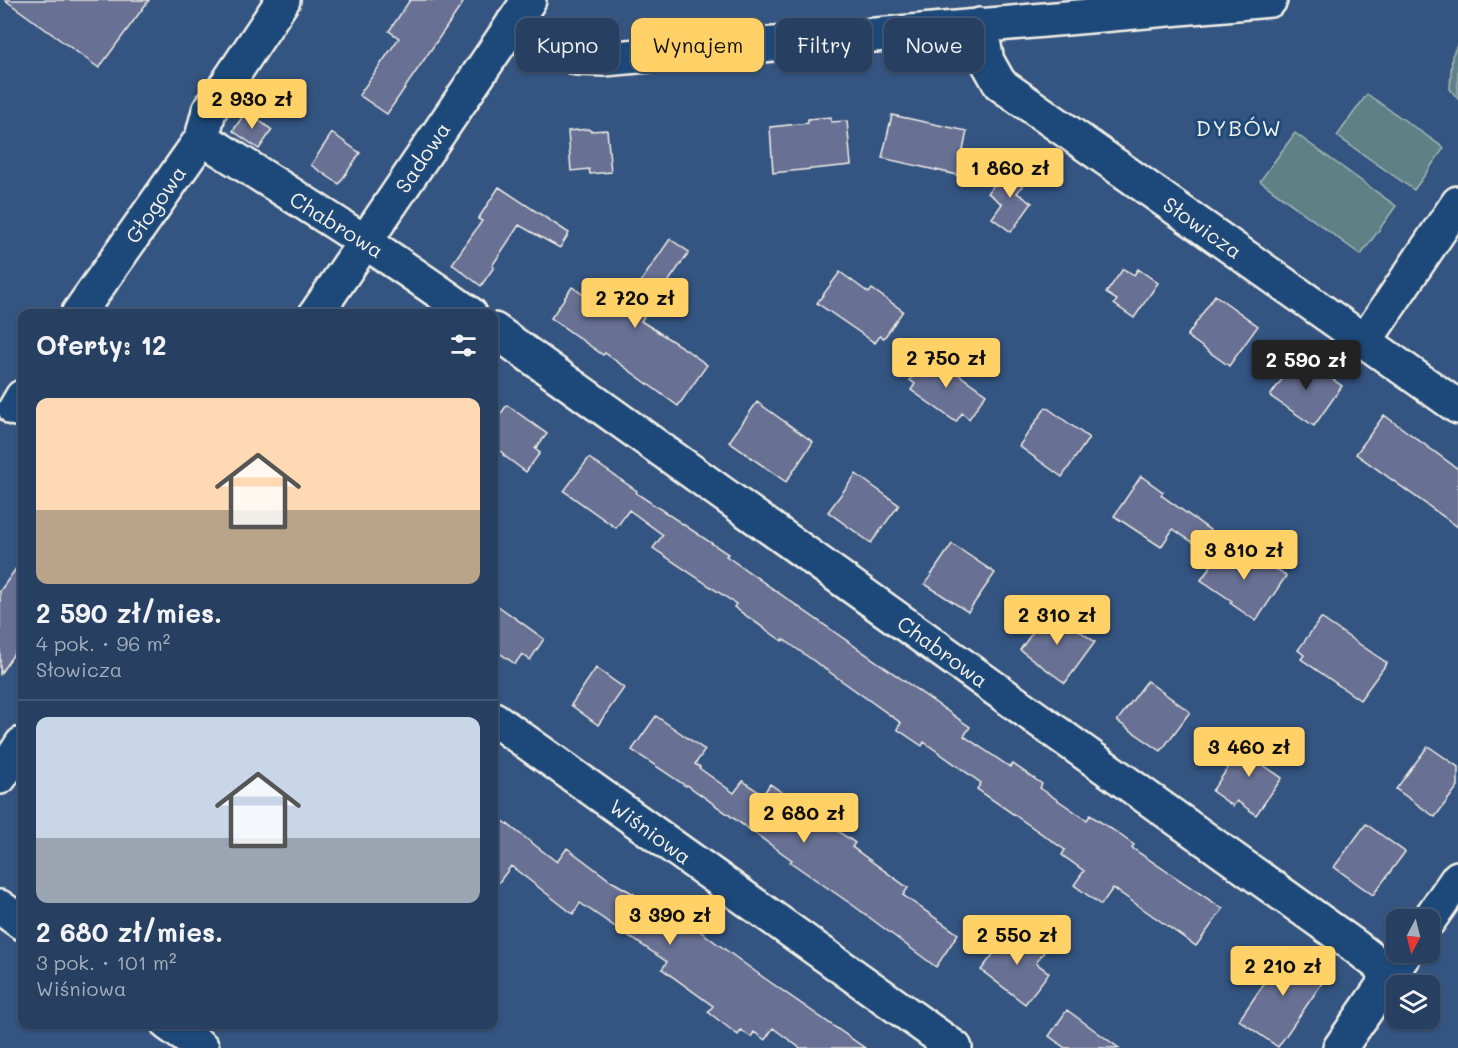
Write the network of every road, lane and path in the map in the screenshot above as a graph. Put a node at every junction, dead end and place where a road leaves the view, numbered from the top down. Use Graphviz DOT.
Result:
graph roads {
  1 [pos="283,0"];
  2 [pos="1270,0"];
  3 [pos="521,12"];
  4 [pos="984,25"];
  5 [pos="884,34"];
  6 [pos="984,46"];
  7 [pos="202,138"];
  8 [pos="1458,203"];
  9 [pos="365,241"];
  10 [pos="82,309"];
  11 [pos="319,309"];
  12 [pos="463,309"];
  13 [pos="498,333"];
  14 [pos="1365,341"];
  15 [pos="1458,407"];
  16 [pos="498,721"];
  17 [pos="18,750"];
  18 [pos="0,777"];
  19 [pos="1458,878"];
  20 [pos="0,907"];
  21 [pos="1437,909"];
  22 [pos="18,920"];
  23 [pos="1386,958"];
  24 [pos="1399,963"];
  25 [pos="175,1029"];
  26 [pos="202,1048"];
  27 [pos="955,1048"];
  28 [pos="1340,1048"];
  1 -- 7 [label="street, Głogowa"];
  2 -- 4 [label="street"];
  3 -- 5 [label="street"];
  3 -- 9 [label="street, Sadowa"];
  6 -- 14 [label="street, Słowicza"];
  7 -- 9 [label="street, Chabrowa"];
  7 -- 10 [label="street, Głogowa"];
  8 -- 14 [label="street"];
  9 -- 11 [label="street, Sadowa"];
  9 -- 12 [label="street, Chabrowa"];
  13 -- 23 [label="street, Chabrowa"];
  14 -- 15 [label="street, Słowicza"];
  16 -- 27 [label="street, Wiśniowa"];
  17 -- 18 [label="street"];
  19 -- 21 [label="street"];
  20 -- 22 [label="street"];
  24 -- 28 [label="street"];
  25 -- 26 [label="street"];
}
